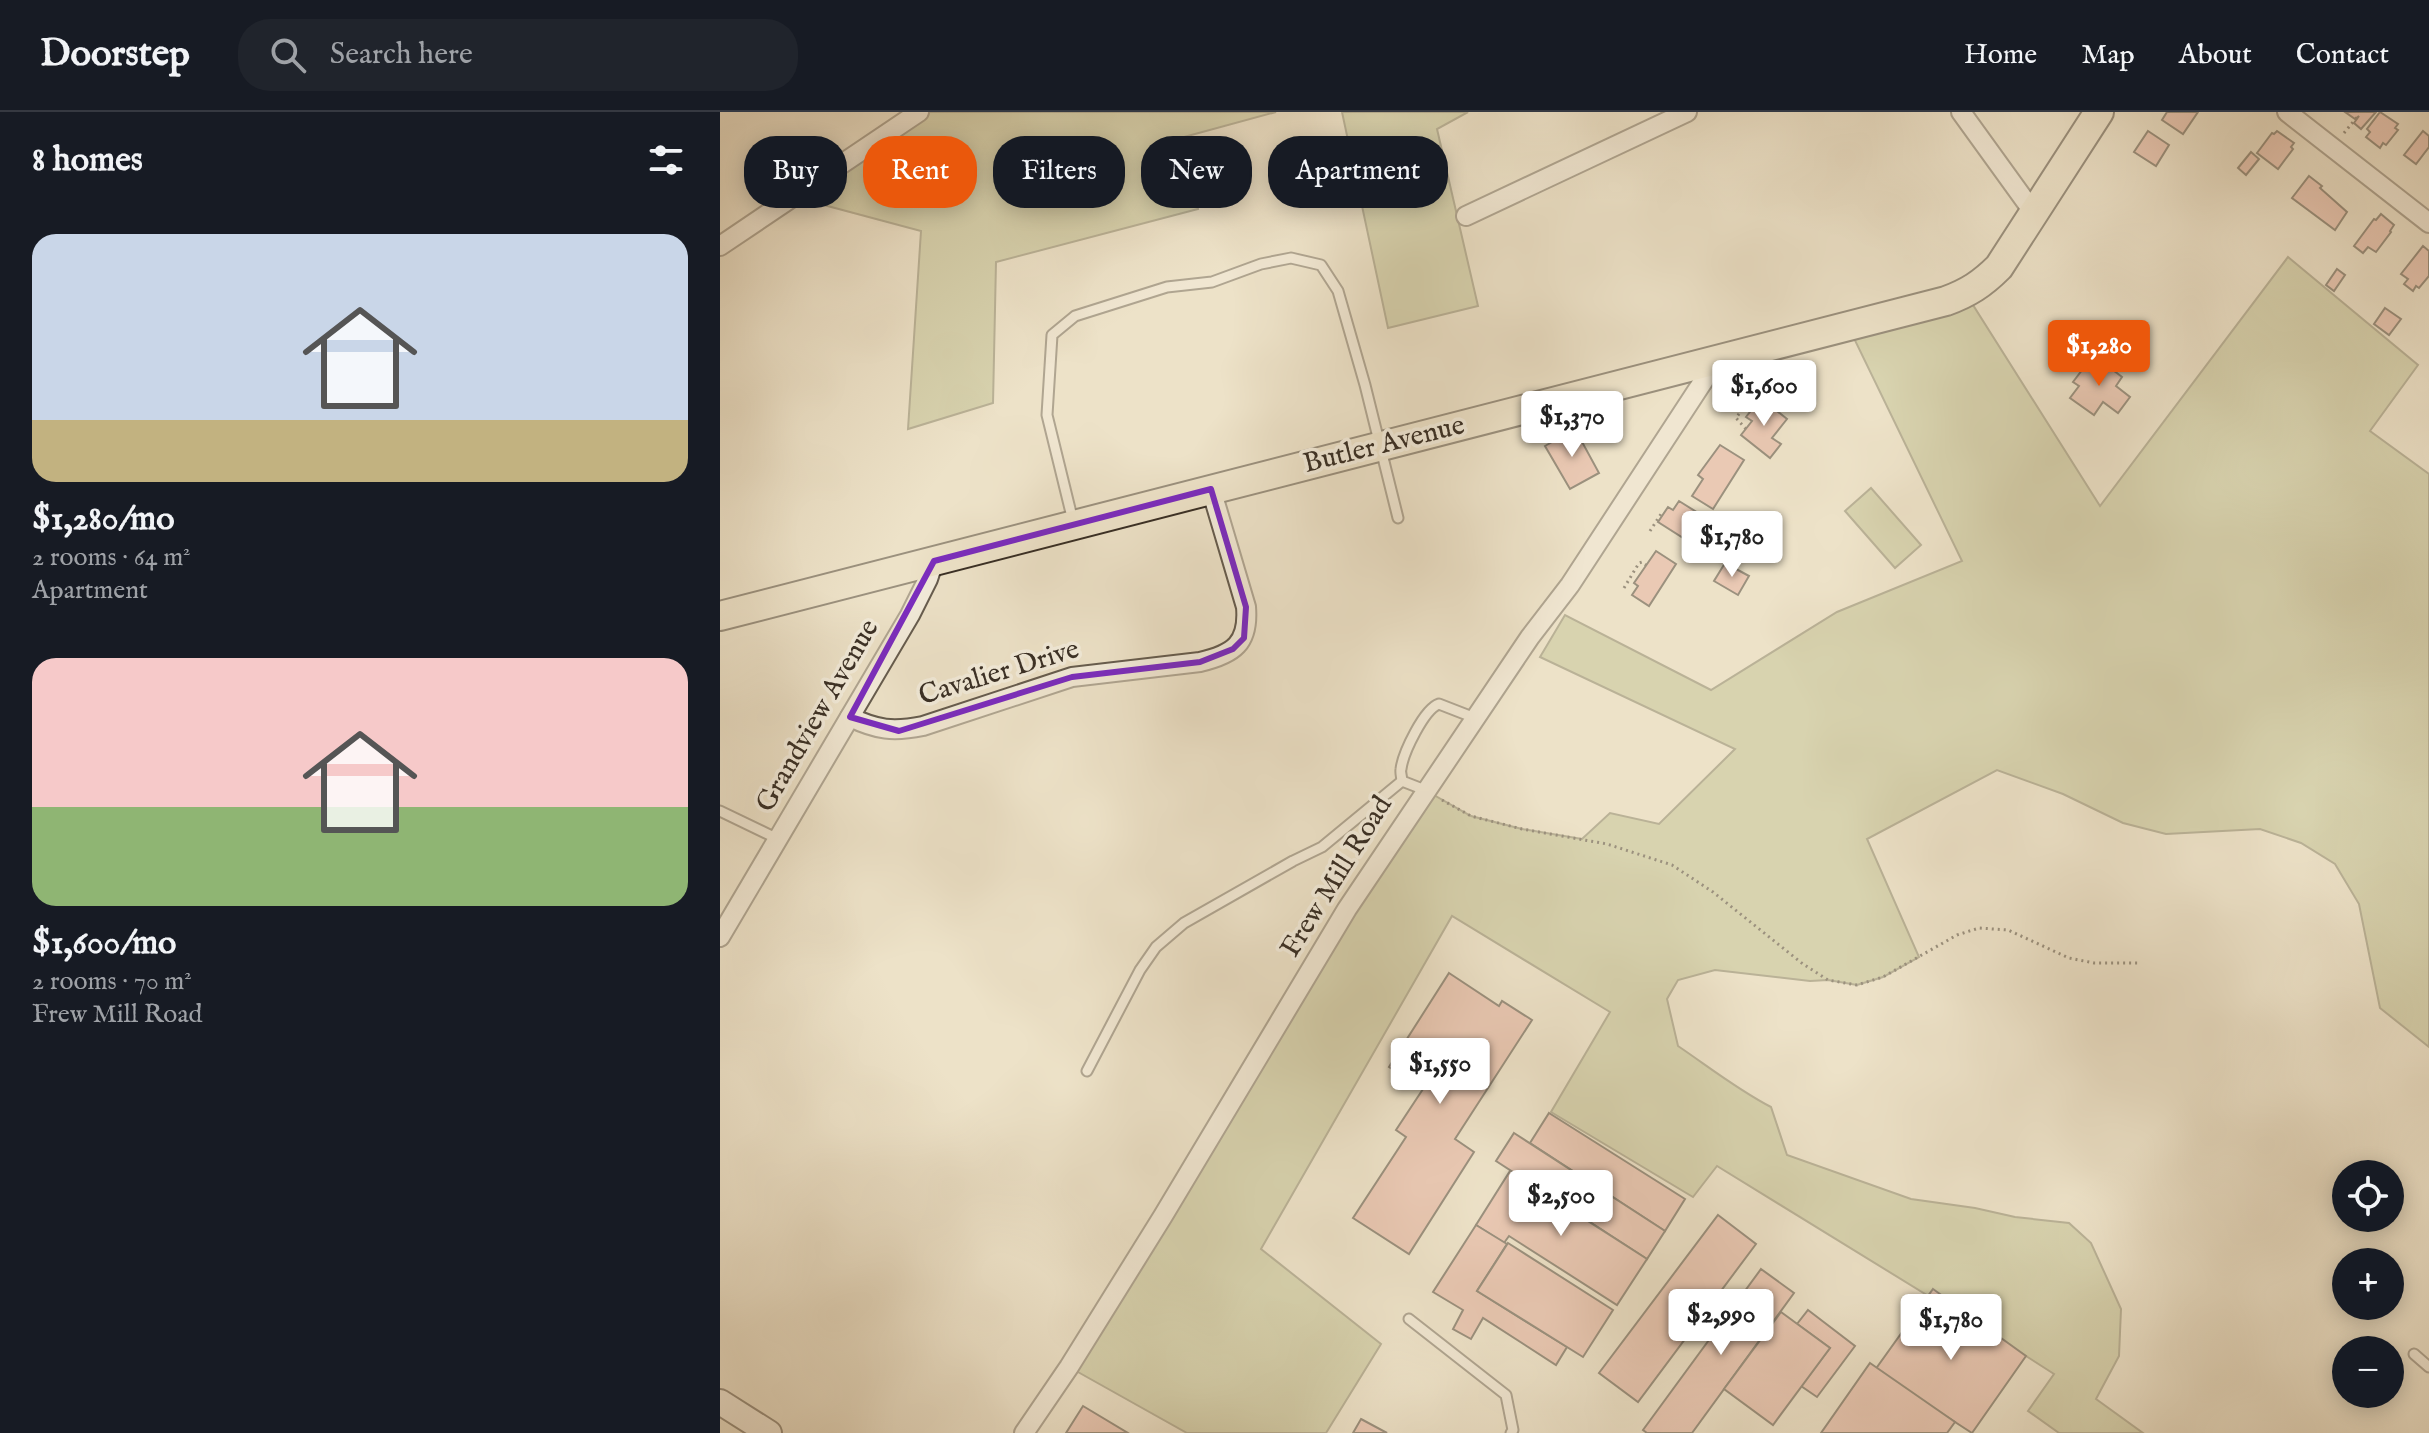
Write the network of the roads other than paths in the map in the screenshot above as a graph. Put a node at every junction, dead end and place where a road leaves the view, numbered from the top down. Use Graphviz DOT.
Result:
graph roads {
  1 [pos="1687,112"];
  2 [pos="1961,112"];
  3 [pos="2099,112"];
  4 [pos="2287,112"];
  5 [pos="914,114"];
  6 [pos="2034,213"];
  7 [pos="1466,216"];
  8 [pos="2429,223"];
  9 [pos="720,246"];
  10 [pos="1712,361"];
  11 [pos="1380,446"];
  12 [pos="1211,489"];
  13 [pos="1398,518"];
  14 [pos="1074,524"];
  15 [pos="934,561"];
  16 [pos="720,616"];
  17 [pos="850,717"];
  18 [pos="1475,718"];
  19 [pos="1402,781"];
  20 [pos="1425,790"];
  21 [pos="720,811"];
  22 [pos="778,839"];
  23 [pos="720,937"];
  24 [pos="1087,1071"];
  25 [pos="1409,1319"];
  26 [pos="2414,1354"];
  27 [pos="2429,1367"];
  28 [pos="720,1402"];
  29 [pos="769,1433"];
  30 [pos="1024,1433"];
  31 [pos="1511,1433"];
  1 -- 7 [label="street"];
  2 -- 6 [label="street"];
  3 -- 6 [label="main road, Butler Avenue"];
  4 -- 8 [label="street"];
  5 -- 9 [label="street"];
  6 -- 10 [label="main road, Butler Avenue"];
  10 -- 11 [label="main road, Butler Avenue"];
  10 -- 18 [label="street, Frew Mill Road"];
  11 -- 12 [label="main road, Butler Avenue"];
  11 -- 13 [label="lane"];
  11 -- 14 [label="lane"];
  12 -- 14 [label="main road, Butler Avenue"];
  12 -- 17 [label="street, Cavalier Drive"];
  14 -- 15 [label="main road, Butler Avenue"];
  15 -- 16 [label="main road, Butler Avenue"];
  15 -- 17 [label="street, Grandview Avenue"];
  17 -- 22 [label="street, Grandview Avenue"];
  18 -- 19 [label="lane"];
  18 -- 20 [label="street, Frew Mill Road"];
  19 -- 20 [label="lane"];
  19 -- 24 [label="lane"];
  20 -- 30 [label="street, Frew Mill Road"];
  21 -- 22 [label="lane"];
  22 -- 23 [label="street, Grandview Avenue"];
  25 -- 31 [label="lane"];
  26 -- 27 [label="lane"];
  28 -- 29 [label="street"];
}
